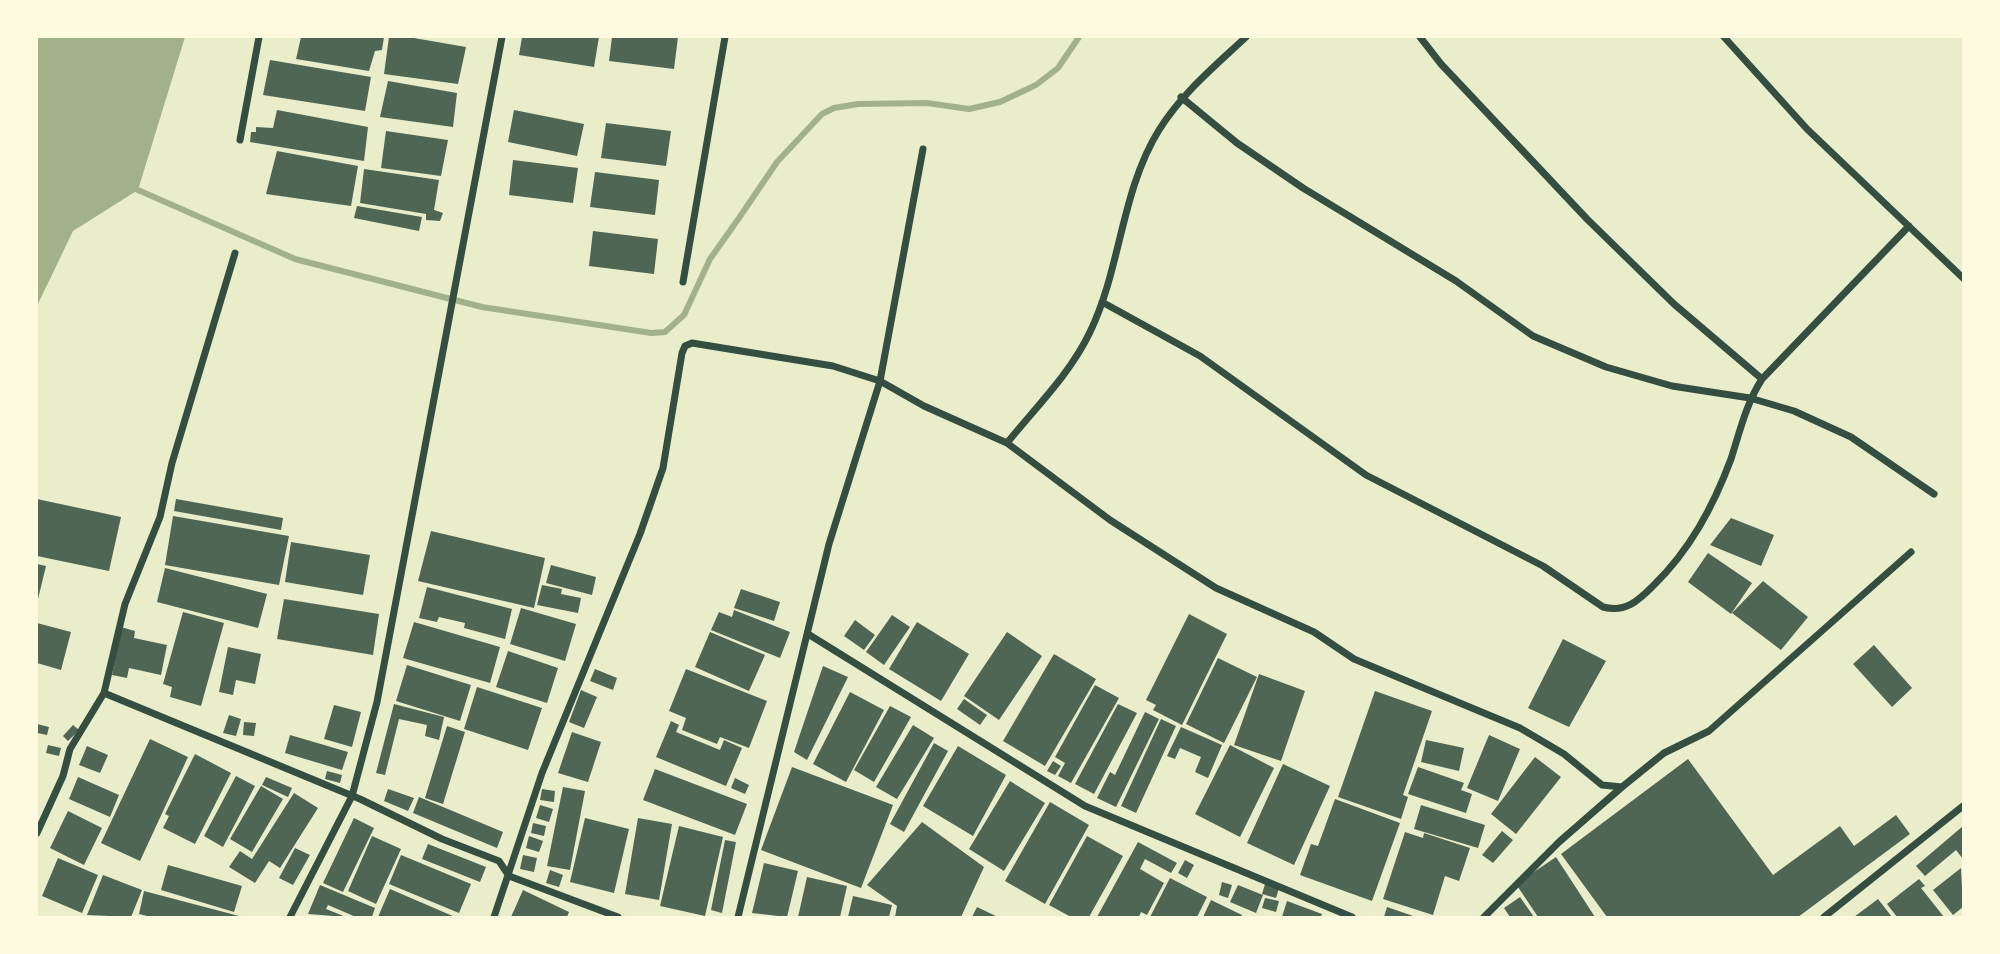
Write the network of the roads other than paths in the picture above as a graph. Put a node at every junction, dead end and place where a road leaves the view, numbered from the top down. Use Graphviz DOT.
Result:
graph roads {
  1 [pos="259,37"];
  2 [pos="502,37"];
  3 [pos="725,37"];
  4 [pos="1246,37"];
  5 [pos="1420,37"];
  6 [pos="1724,37"];
  7 [pos="1181,97"];
  8 [pos="240,140"];
  9 [pos="923,149"];
  10 [pos="1909,226"];
  11 [pos="235,253"];
  12 [pos="1963,278"];
  13 [pos="683,282"];
  14 [pos="1102,302"];
  15 [pos="1762,379"];
  16 [pos="880,381"];
  17 [pos="1750,398"];
  18 [pos="1007,443"];
  19 [pos="1934,494"];
  20 [pos="1911,552"];
  21 [pos="808,634"];
  22 [pos="104,693"];
  23 [pos="1622,787"];
  24 [pos="352,796"];
  25 [pos="1963,806"];
  26 [pos="37,833"];
  27 [pos="509,876"];
  28 [pos="290,917"];
  29 [pos="494,917"];
  30 [pos="618,917"];
  31 [pos="738,917"];
  32 [pos="1352,917"];
  33 [pos="1484,917"];
  34 [pos="1824,917"];
  1 -- 8 [label="street"];
  2 -- 24 [label="street"];
  3 -- 13 [label="street"];
  4 -- 7 [label="street"];
  5 -- 15 [label="street"];
  6 -- 10 [label="street"];
  7 -- 14 [label="street"];
  7 -- 17 [label="street"];
  9 -- 16 [label="street"];
  10 -- 12 [label="street"];
  10 -- 15 [label="street"];
  11 -- 22 [label="street"];
  14 -- 17 [label="street"];
  14 -- 18 [label="street"];
  15 -- 17 [label="street"];
  16 -- 18 [label="street"];
  16 -- 21 [label="street"];
  16 -- 27 [label="street"];
  17 -- 19 [label="street"];
  18 -- 23 [label="street"];
  20 -- 23 [label="street"];
  21 -- 31 [label="street"];
  21 -- 32 [label="street"];
  22 -- 24 [label="street"];
  22 -- 26 [label="street"];
  23 -- 33 [label="street"];
  24 -- 27 [label="street"];
  24 -- 28 [label="street"];
  25 -- 34 [label="street"];
  27 -- 29 [label="street"];
  27 -- 30 [label="street"];
}
